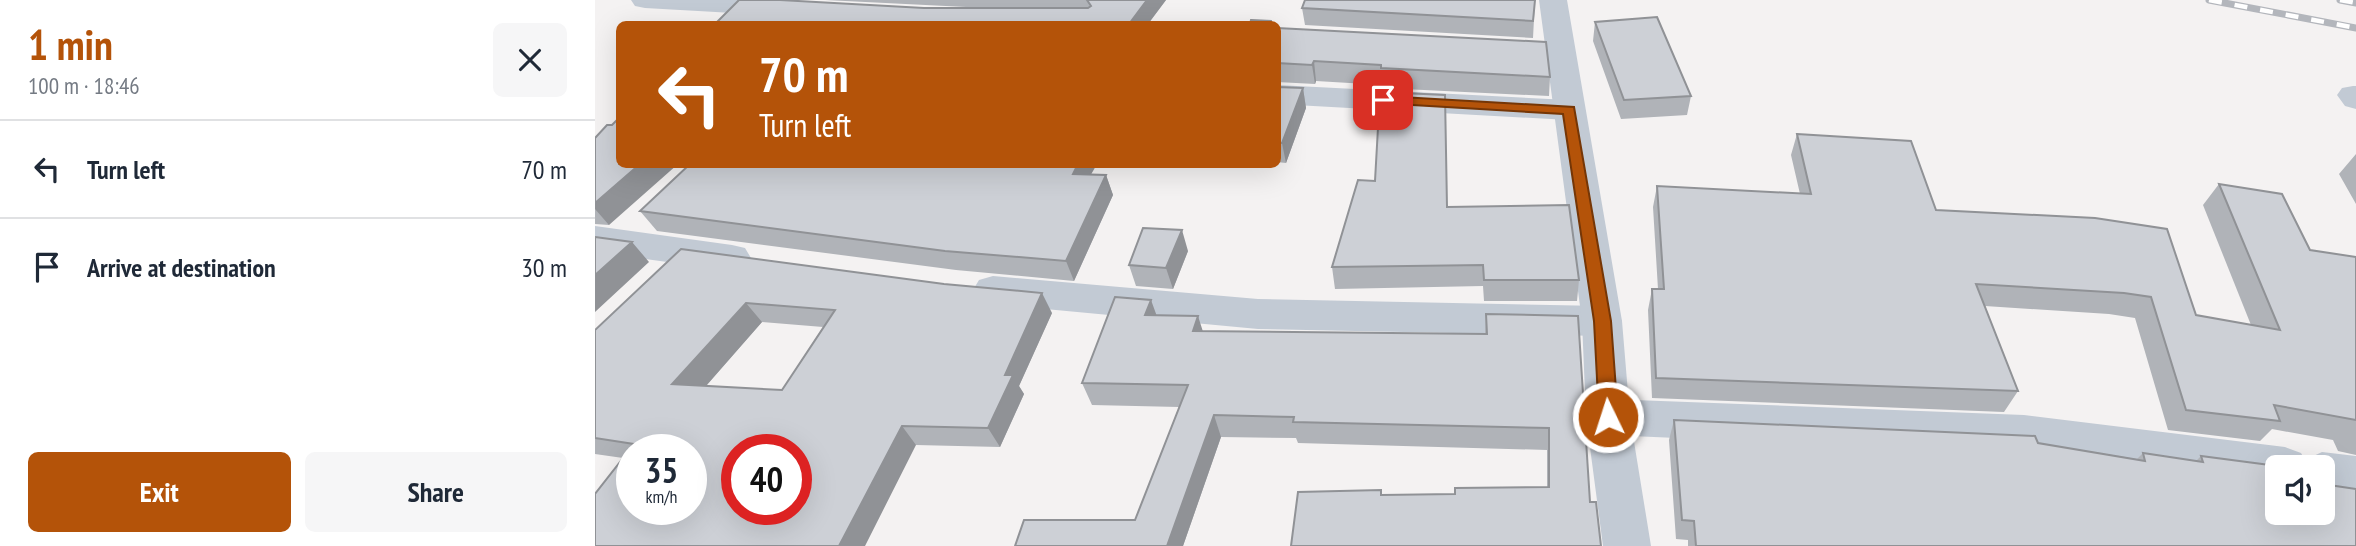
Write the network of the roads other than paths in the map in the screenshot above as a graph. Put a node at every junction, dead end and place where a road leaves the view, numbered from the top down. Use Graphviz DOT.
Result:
graph roads {
  1 [pos="645,0"];
  2 [pos="1553,0"];
  3 [pos="813,9"];
  4 [pos="1281,94"];
  5 [pos="1569,110"];
  6 [pos="648,216"];
  7 [pos="607,240"];
  8 [pos="688,253"];
  9 [pos="768,263"];
  10 [pos="660,279"];
  11 [pos="956,287"];
  12 [pos="1602,321"];
  13 [pos="1608,417"];
  14 [pos="2265,464"];
  15 [pos="2335,474"];
  16 [pos="2356,476"];
  17 [pos="1627,546"];
  1 -- 3 [label="street"];
  2 -- 5 [label="street"];
  4 -- 5 [label="street"];
  5 -- 12 [label="street"];
  6 -- 7 [label="street"];
  7 -- 8 [label="street"];
  8 -- 9 [label="street"];
  8 -- 10 [label="street"];
  11 -- 12 [label="street"];
  12 -- 13 [label="street"];
  13 -- 14 [label="street"];
  13 -- 17 [label="street"];
  15 -- 16 [label="street"];
}
